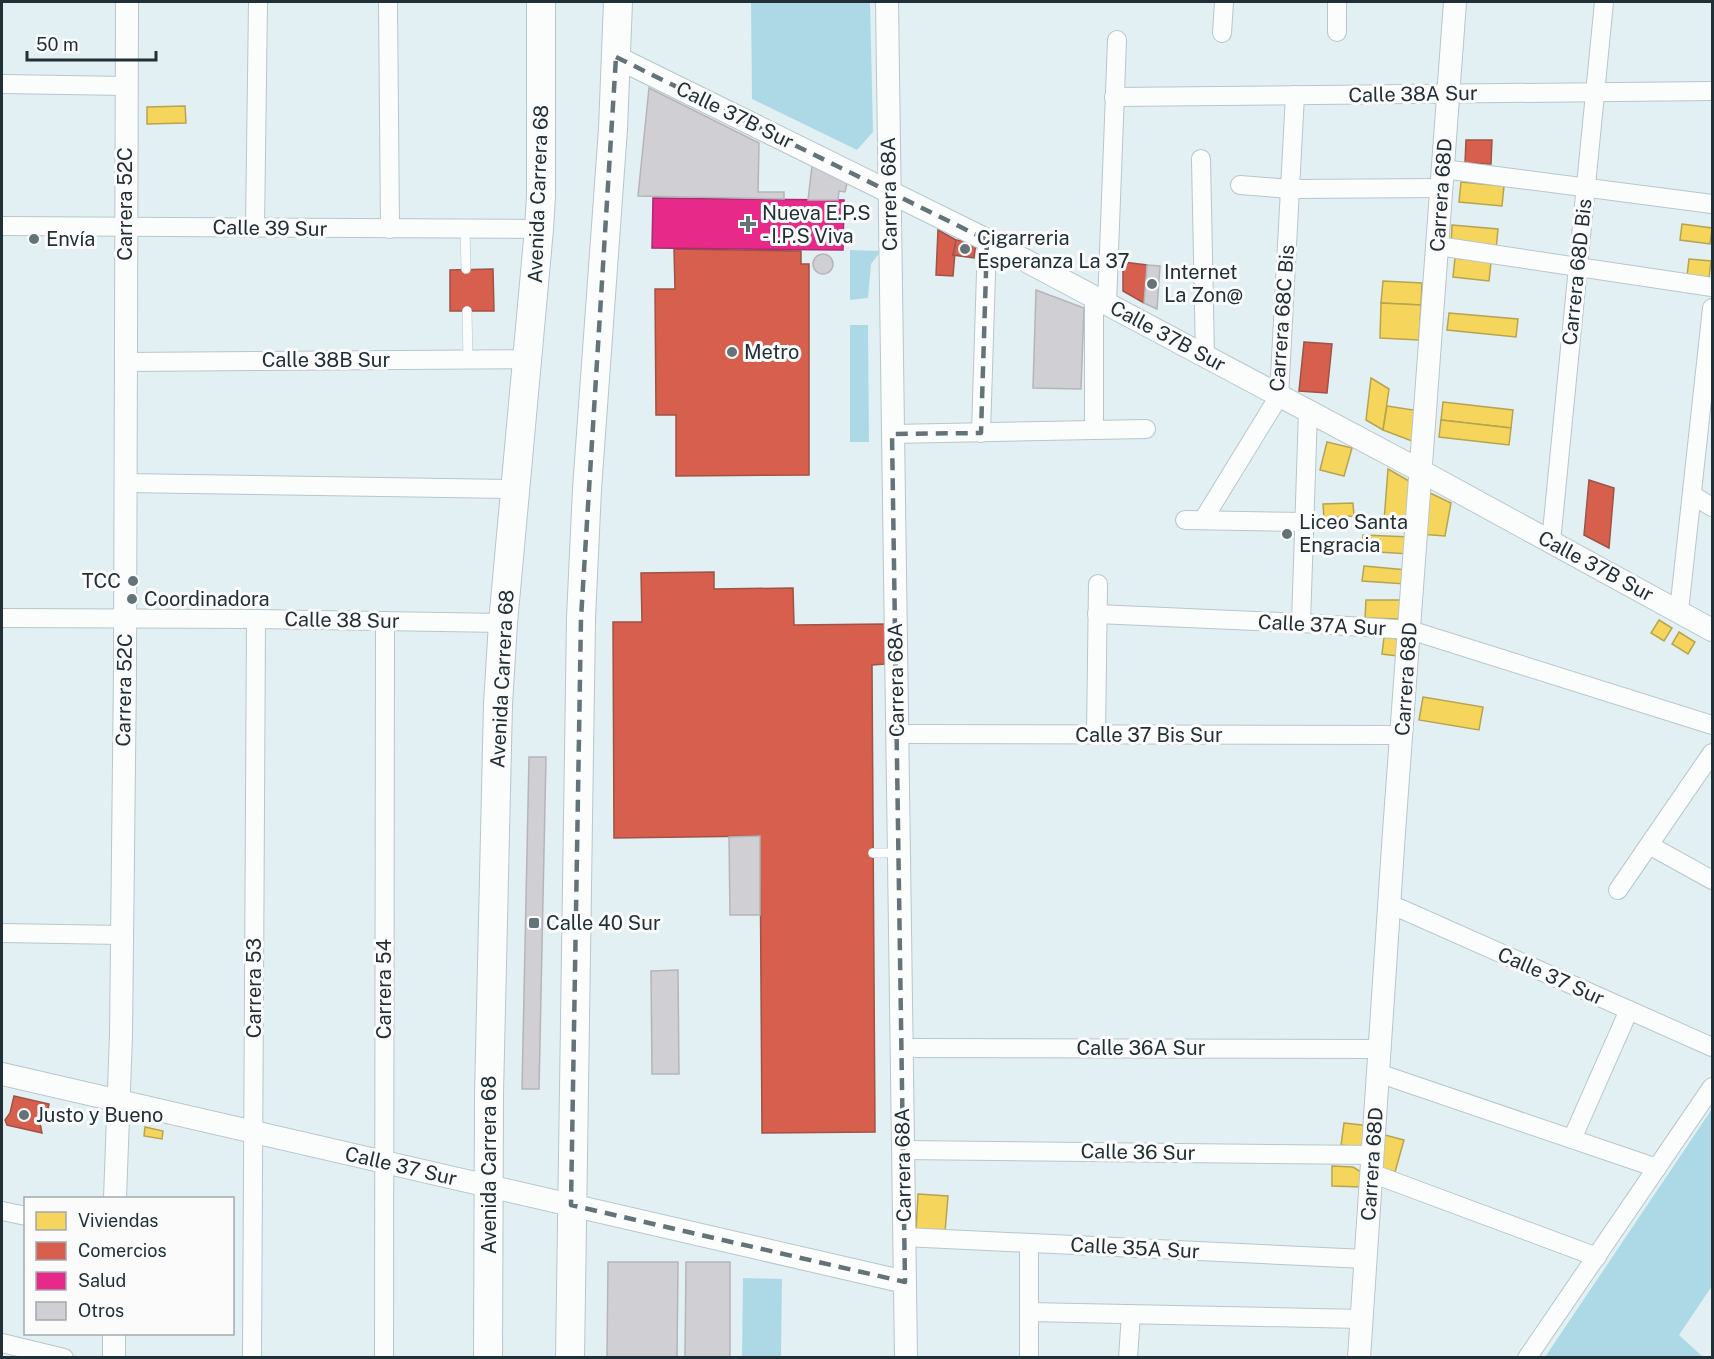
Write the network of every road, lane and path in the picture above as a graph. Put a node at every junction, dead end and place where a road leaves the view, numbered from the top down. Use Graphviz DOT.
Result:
graph roads {
  1 [pos="127,2"];
  2 [pos="258,2"];
  3 [pos="388,2"];
  4 [pos="541,2"];
  5 [pos="618,2"];
  6 [pos="887,2"];
  7 [pos="1224,2"];
  8 [pos="1337,2"];
  9 [pos="1455,2"];
  10 [pos="1604,2"];
  11 [pos="1337,32"];
  12 [pos="1222,33"];
  13 [pos="1117,40"];
  14 [pos="616,57"];
  15 [pos="2,84"];
  16 [pos="126,86"];
  17 [pos="1595,92"];
  18 [pos="1713,92"];
  19 [pos="1449,94"];
  20 [pos="1295,95"];
  21 [pos="1114,97"];
  22 [pos="1201,159"];
  23 [pos="1443,179"];
  24 [pos="1240,185"];
  25 [pos="1586,188"];
  26 [pos="1290,189"];
  27 [pos="888,191"];
  28 [pos="1713,204"];
  29 [pos="2,226"];
  30 [pos="125,227"];
  31 [pos="255,228"];
  32 [pos="390,229"];
  33 [pos="465,229"];
  34 [pos="539,229"];
  35 [pos="987,240"];
  36 [pos="1438,246"];
  37 [pos="1578,267"];
  38 [pos="466,269"];
  39 [pos="1713,287"];
  40 [pos="1101,300"];
  41 [pos="1713,308"];
  42 [pos="467,311"];
  43 [pos="1711,333"];
  44 [pos="1205,356"];
  45 [pos="527,359"];
  46 [pos="468,360"];
  47 [pos="125,362"];
  48 [pos="1279,396"];
  49 [pos="1308,411"];
  50 [pos="1707,413"];
  51 [pos="1146,429"];
  52 [pos="1094,430"];
  53 [pos="981,433"];
  54 [pos="892,434"];
  55 [pos="1421,471"];
  56 [pos="125,483"];
  57 [pos="515,489"];
  58 [pos="1692,495"];
  59 [pos="1713,507"];
  60 [pos="1304,522"];
  61 [pos="1551,542"];
  62 [pos="1098,584"];
  63 [pos="1679,612"];
  64 [pos="1097,614"];
  65 [pos="2,618"];
  66 [pos="125,619"];
  67 [pos="256,619"];
  68 [pos="385,621"];
  69 [pos="1301,622"];
  70 [pos="503,623"];
  71 [pos="1410,630"];
  72 [pos="1713,630"];
  73 [pos="1713,725"];
  74 [pos="897,734"];
  75 [pos="1096,735"];
  76 [pos="1402,735"];
  77 [pos="1712,753"];
  78 [pos="1649,845"];
  79 [pos="873,853"];
  80 [pos="899,854"];
  81 [pos="1713,880"];
  82 [pos="1618,890"];
  83 [pos="1390,904"];
  84 [pos="2,933"];
  85 [pos="122,935"];
  86 [pos="1629,1010"];
  87 [pos="1713,1047"];
  88 [pos="902,1048"];
  89 [pos="1380,1049"];
  90 [pos="1378,1073"];
  91 [pos="2,1074"];
  92 [pos="1713,1087"];
  93 [pos="118,1100"];
  94 [pos="253,1131"];
  95 [pos="1572,1139"];
  96 [pos="903,1150"];
  97 [pos="384,1162"];
  98 [pos="1372,1164"];
  99 [pos="1657,1168"];
  100 [pos="488,1186"];
  101 [pos="115,1197"];
  102 [pos="571,1205"];
  103 [pos="2,1211"];
  104 [pos="24,1216"];
  105 [pos="904,1237"];
  106 [pos="1029,1243"];
  107 [pos="1597,1257"];
  108 [pos="1365,1259"];
  109 [pos="905,1282"];
  110 [pos="1029,1312"];
  111 [pos="1131,1314"];
  112 [pos="1361,1319"];
  113 [pos="114,1335"];
  114 [pos="2,1343"];
  115 [pos="64,1358"];
  116 [pos="114,1358"];
  117 [pos="252,1358"];
  118 [pos="384,1358"];
  119 [pos="488,1358"];
  120 [pos="570,1358"];
  121 [pos="906,1358"];
  122 [pos="1029,1358"];
  123 [pos="1128,1358"];
  124 [pos="1359,1358"];
  125 [pos="1527,1358"];
  1 -- 16 [label="street, Carrera 52C"];
  2 -- 31 [label="street"];
  3 -- 32 [label="street"];
  4 -- 34 [label="main road, Avenida Carrera 68"];
  5 -- 14 [label="main road"];
  6 -- 27 [label="street, Carrera 68A"];
  7 -- 12 [label="street"];
  8 -- 11 [label="street"];
  9 -- 19 [label="street, Carrera 68D"];
  10 -- 17 [label="street, Carrera 68D Bis"];
  13 -- 21 [label="street"];
  14 -- 27 [label="street, Calle 37B Sur"];
  14 -- 102 [label="main road"];
  15 -- 16 [label="street"];
  16 -- 30 [label="street, Carrera 52C"];
  17 -- 18 [label="street, Calle 38A Sur"];
  17 -- 19 [label="street, Calle 38A Sur"];
  17 -- 25 [label="street, Carrera 68D Bis"];
  19 -- 20 [label="street, Calle 38A Sur"];
  19 -- 23 [label="street, Carrera 68D"];
  20 -- 21 [label="street, Calle 38A Sur"];
  20 -- 26 [label="street, Carrera 68C Bis"];
  21 -- 40 [label="street"];
  22 -- 44 [label="street"];
  23 -- 25 [label="street"];
  23 -- 26 [label="street"];
  23 -- 36 [label="street, Carrera 68D"];
  24 -- 26 [label="street"];
  25 -- 28 [label="street"];
  25 -- 37 [label="street, Carrera 68D Bis"];
  26 -- 48 [label="street, Carrera 68C Bis"];
  27 -- 35 [label="street, Calle 37B Sur"];
  27 -- 54 [label="street, Carrera 68A"];
  29 -- 30 [label="street, Calle 39 Sur"];
  30 -- 31 [label="street, Calle 39 Sur"];
  30 -- 47 [label="street, Carrera 52C"];
  31 -- 32 [label="street, Calle 39 Sur"];
  32 -- 33 [label="street, Calle 39 Sur"];
  33 -- 34 [label="street, Calle 39 Sur"];
  33 -- 38 [label="lane"];
  34 -- 45 [label="main road, Avenida Carrera 68"];
  35 -- 40 [label="street, Calle 37B Sur"];
  35 -- 53 [label="street"];
  36 -- 37 [label="street"];
  36 -- 55 [label="street, Carrera 68D"];
  37 -- 39 [label="street"];
  37 -- 61 [label="street, Carrera 68D Bis"];
  40 -- 44 [label="street, Calle 37B Sur"];
  40 -- 52 [label="street"];
  41 -- 43 [label="street"];
  42 -- 46 [label="lane"];
  43 -- 50 [label="street"];
  44 -- 48 [label="street, Calle 37B Sur"];
  45 -- 46 [label="street, Calle 38B Sur"];
  45 -- 57 [label="main road, Avenida Carrera 68"];
  46 -- 47 [label="street, Calle 38B Sur"];
  47 -- 56 [label="street, Carrera 52C"];
  48 -- 49 [label="street, Calle 37B Sur"];
  48 -- 60 [label="street, Carrera 68C Bis"];
  49 -- 55 [label="street, Calle 37B Sur"];
  49 -- 60 [label="street"];
  50 -- 58 [label="street"];
  51 -- 52 [label="street"];
  52 -- 53 [label="street"];
  53 -- 54 [label="street"];
  54 -- 74 [label="street, Carrera 68A"];
  55 -- 61 [label="street, Calle 37B Sur"];
  55 -- 71 [label="street, Carrera 68D"];
  56 -- 57 [label="street"];
  56 -- 66 [label="street, Carrera 52C"];
  57 -- 70 [label="main road, Avenida Carrera 68"];
  58 -- 59 [label="street"];
  58 -- 63 [label="street"];
  60 -- 69 [label="street"];
  61 -- 63 [label="street, Calle 37B Sur"];
  62 -- 64 [label="street"];
  63 -- 72 [label="street, Calle 37B Sur"];
  64 -- 69 [label="street, Calle 37A Sur"];
  64 -- 75 [label="street"];
  65 -- 66 [label="street, Calle 38 Sur"];
  66 -- 67 [label="street, Calle 38 Sur"];
  66 -- 85 [label="street, Carrera 52C"];
  67 -- 68 [label="street, Calle 38 Sur"];
  67 -- 94 [label="street, Carrera 53"];
  68 -- 70 [label="street, Calle 38 Sur"];
  68 -- 97 [label="street, Carrera 54"];
  69 -- 71 [label="street, Calle 37A Sur"];
  70 -- 100 [label="main road, Avenida Carrera 68"];
  71 -- 73 [label="street, Calle 37A Sur"];
  71 -- 76 [label="street, Carrera 68D"];
  74 -- 75 [label="street, Calle 37 Bis Sur"];
  74 -- 80 [label="street, Carrera 68A"];
  75 -- 76 [label="street, Calle 37 Bis Sur"];
  76 -- 83 [label="street, Carrera 68D"];
  77 -- 78 [label="street"];
  78 -- 81 [label="street"];
  78 -- 82 [label="street"];
  79 -- 80 [label="lane"];
  80 -- 88 [label="street, Carrera 68A"];
  83 -- 86 [label="street, Calle 37 Sur"];
  83 -- 89 [label="street, Carrera 68D"];
  84 -- 85 [label="street"];
  85 -- 93 [label="street, Carrera 52C"];
  86 -- 87 [label="street, Calle 37 Sur"];
  86 -- 95 [label="street"];
  88 -- 89 [label="street, Calle 36A Sur"];
  88 -- 96 [label="street, Carrera 68A"];
  89 -- 90 [label="street, Carrera 68D"];
  90 -- 95 [label="street"];
  90 -- 98 [label="street, Carrera 68D"];
  91 -- 93 [label="street, Calle 37 Sur"];
  92 -- 99 [label="street"];
  93 -- 94 [label="street, Calle 37 Sur"];
  93 -- 101 [label="street, Carrera 52C"];
  94 -- 97 [label="street, Calle 37 Sur"];
  94 -- 117 [label="street, Carrera 53"];
  95 -- 99 [label="street"];
  96 -- 98 [label="street, Calle 36 Sur"];
  96 -- 105 [label="street, Carrera 68A"];
  97 -- 100 [label="street, Calle 37 Sur"];
  97 -- 118 [label="street, Carrera 54"];
  98 -- 107 [label="street, Calle 36 Sur"];
  98 -- 108 [label="street, Carrera 68D"];
  99 -- 107 [label="street"];
  100 -- 102 [label="street, Calle 37 Sur"];
  100 -- 119 [label="main road, Avenida Carrera 68"];
  102 -- 109 [label="street, Calle 37 Sur"];
  102 -- 120 [label="main road"];
  103 -- 104 [label="street"];
  105 -- 106 [label="street, Calle 35A Sur"];
  105 -- 109 [label="street, Carrera 68A"];
  106 -- 108 [label="street, Calle 35A Sur"];
  106 -- 110 [label="street"];
  107 -- 125 [label="street"];
  108 -- 112 [label="street, Carrera 68D"];
  109 -- 121 [label="street, Carrera 68A"];
  110 -- 111 [label="street"];
  110 -- 122 [label="street"];
  111 -- 112 [label="street"];
  111 -- 123 [label="street"];
  112 -- 124 [label="street, Carrera 68D"];
  113 -- 116 [label="street"];
  114 -- 115 [label="street"];
}
